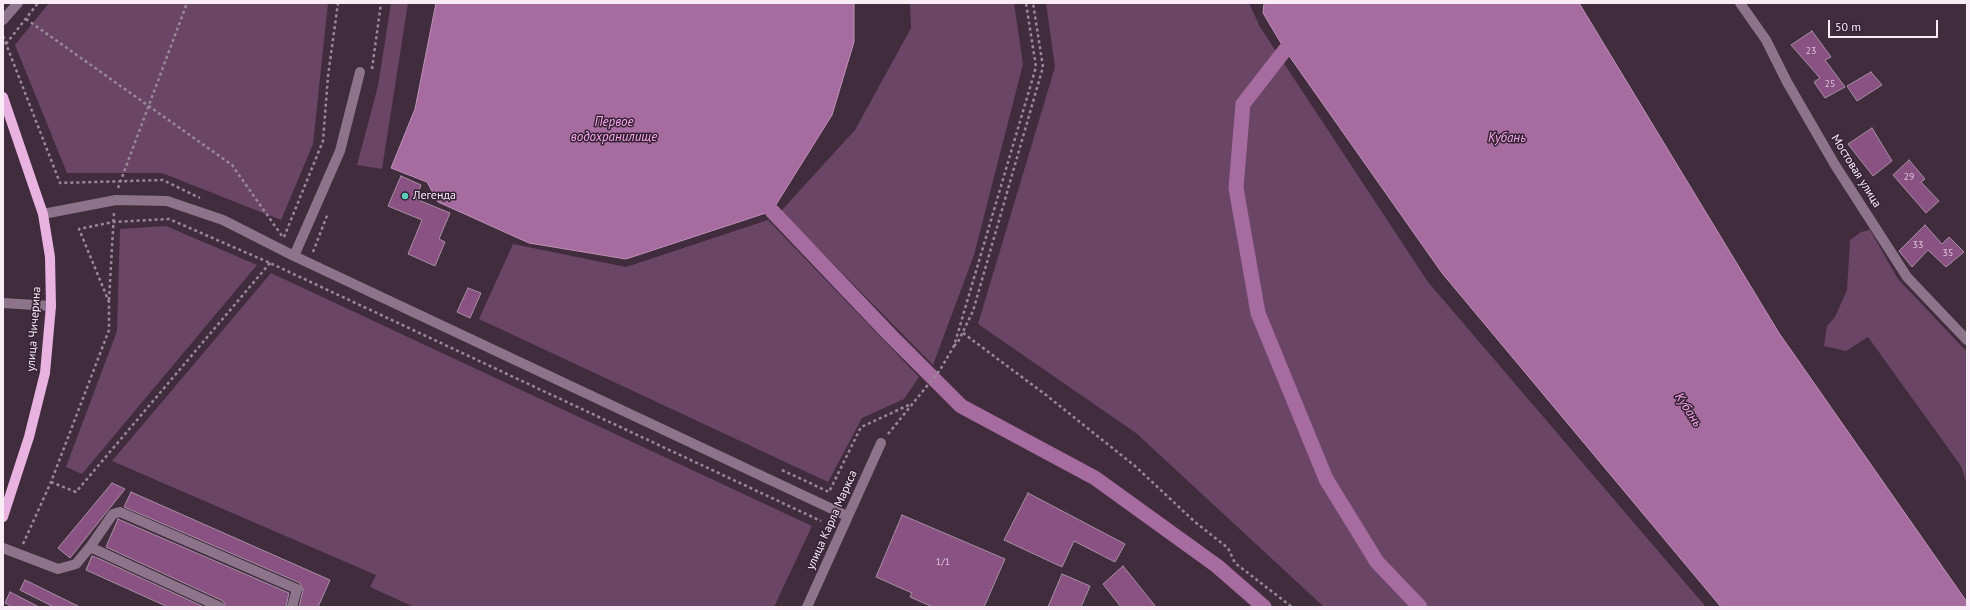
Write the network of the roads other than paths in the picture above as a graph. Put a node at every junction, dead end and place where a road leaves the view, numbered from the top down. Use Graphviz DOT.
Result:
graph roads {
  1 [pos="18,3"];
  2 [pos="1740,3"];
  3 [pos="3,20"];
  4 [pos="360,72"];
  5 [pos="3,97"];
  6 [pos="43,214"];
  7 [pos="294,256"];
  8 [pos="3,303"];
  9 [pos="51,306"];
  10 [pos="1967,340"];
  11 [pos="881,443"];
  12 [pos="4,511"];
  13 [pos="847,516"];
  14 [pos="3,548"];
  15 [pos="90,548"];
  16 [pos="220,607"];
  17 [pos="292,607"];
  18 [pos="807,607"];
  1 -- 3 [label="street"];
  2 -- 10 [label="street, Мостовая улица"];
  4 -- 7 [label="street"];
  5 -- 6 [label="main road, улица Чичерина"];
  6 -- 7 [label="street"];
  6 -- 9 [label="main road, улица Чичерина"];
  7 -- 13 [label="street"];
  8 -- 9 [label="street"];
  9 -- 12 [label="main road, улица Чичерина"];
  11 -- 13 [label="street, улица Карла Маркса"];
  13 -- 18 [label="street, улица Карла Маркса"];
  14 -- 15 [label="street"];
  15 -- 16 [label="street"];
  15 -- 17 [label="street"];
}
